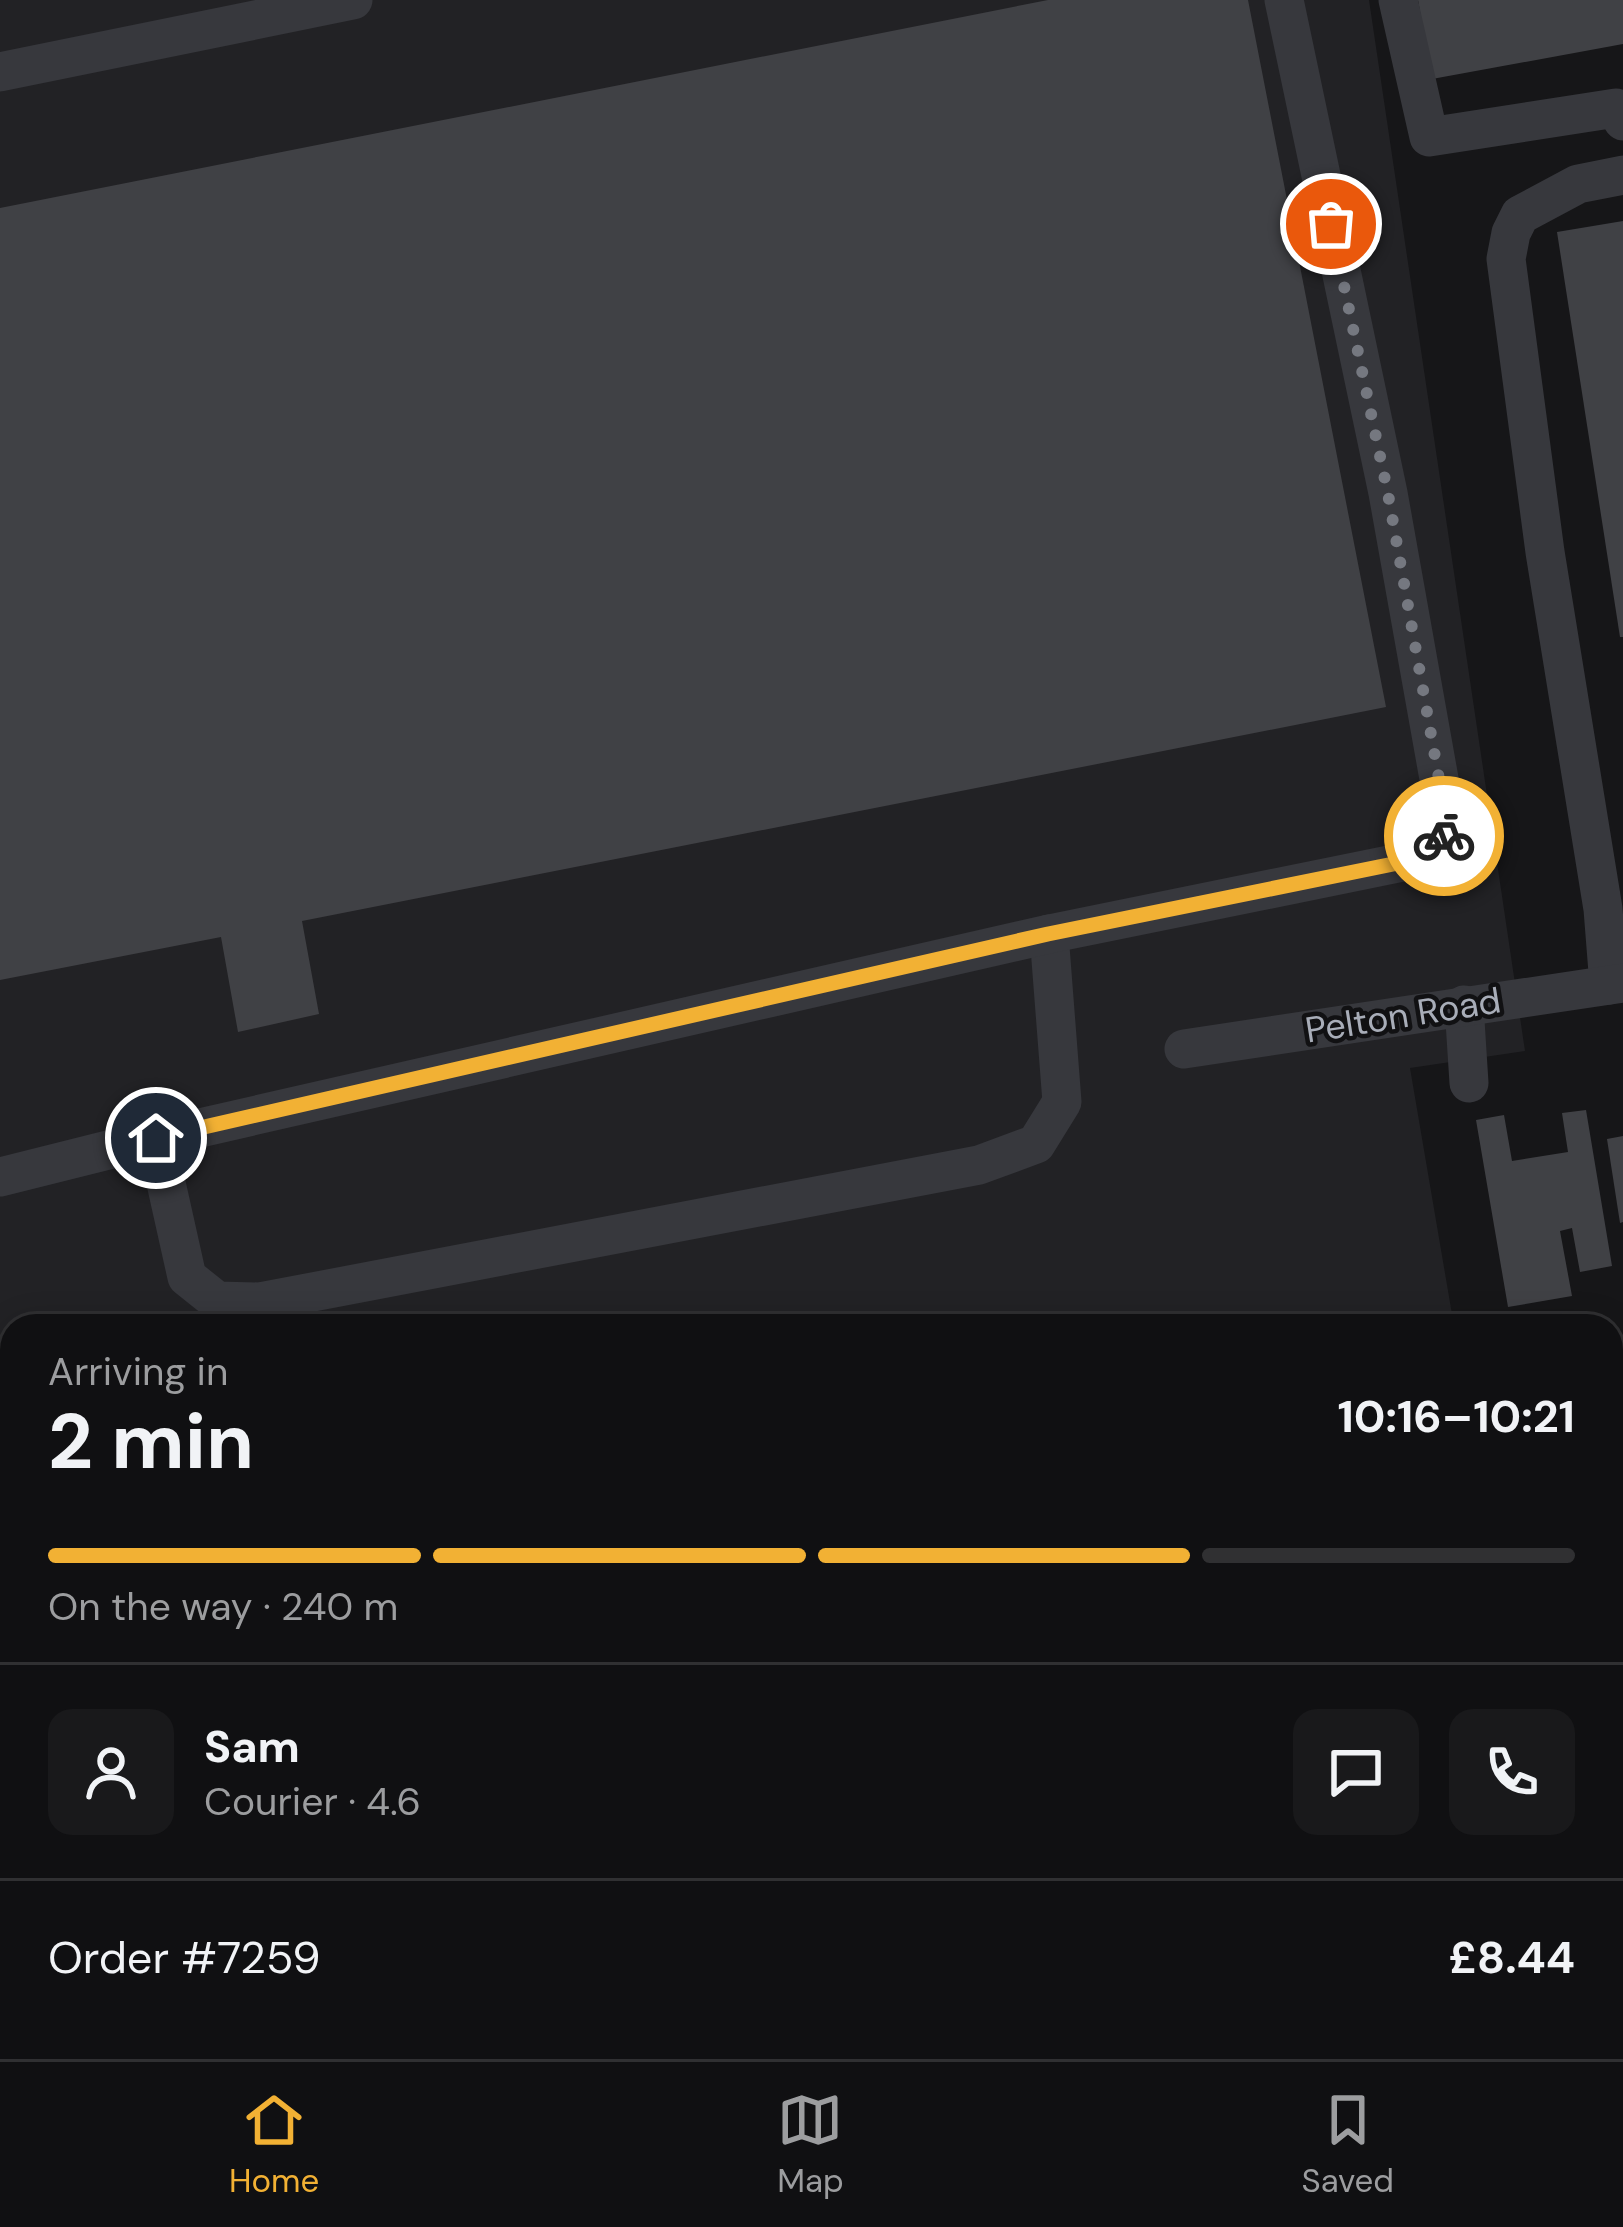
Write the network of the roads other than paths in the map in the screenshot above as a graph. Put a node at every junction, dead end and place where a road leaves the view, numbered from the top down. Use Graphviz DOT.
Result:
graph roads {
  1 [pos="353,0"];
  2 [pos="1284,0"];
  3 [pos="1398,0"];
  4 [pos="0,72"];
  5 [pos="1623,121"];
  6 [pos="1623,175"];
  7 [pos="1048,934"];
  8 [pos="1616,984"];
  9 [pos="1464,1005"];
  10 [pos="1184,1049"];
  11 [pos="1469,1083"];
  12 [pos="156,1138"];
  13 [pos="0,1177"];
  1 -- 4 [label="street"];
  2 -- 7 [label="street"];
  3 -- 5 [label="street"];
  6 -- 8 [label="street"];
  7 -- 12 [label="street"];
  7 -- 12 [label="street"];
  8 -- 9 [label="street, Pelton Road"];
  9 -- 10 [label="street, Pelton Road"];
  9 -- 11 [label="street"];
  12 -- 13 [label="street"];
}
